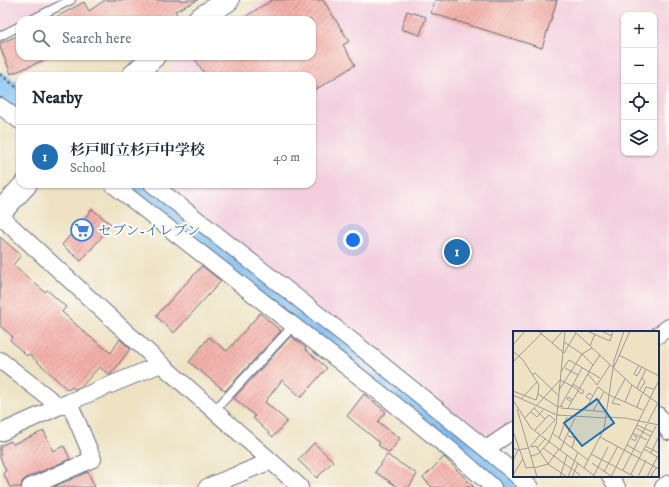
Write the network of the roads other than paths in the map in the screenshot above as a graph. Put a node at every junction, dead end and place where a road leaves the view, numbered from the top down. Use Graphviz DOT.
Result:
graph roads {
  1 [pos="71,0"];
  2 [pos="228,0"];
  3 [pos="39,16"];
  4 [pos="204,16"];
  5 [pos="16,28"];
  6 [pos="0,36"];
  7 [pos="150,60"];
  8 [pos="137,72"];
  9 [pos="0,106"];
  10 [pos="16,118"];
  11 [pos="22,188"];
  12 [pos="117,188"];
  13 [pos="157,188"];
  14 [pos="0,212"];
  15 [pos="0,216"];
  16 [pos="293,326"];
  17 [pos="669,327"];
  18 [pos="659,334"];
  19 [pos="0,360"];
  20 [pos="161,364"];
  21 [pos="64,404"];
  22 [pos="214,412"];
  23 [pos="659,417"];
  24 [pos="513,431"];
  25 [pos="669,432"];
  26 [pos="0,433"];
  27 [pos="486,448"];
  28 [pos="271,461"];
  29 [pos="513,472"];
  30 [pos="518,477"];
  31 [pos="611,477"];
  32 [pos="669,483"];
  33 [pos="30,487"];
  34 [pos="207,487"];
  35 [pos="300,487"];
  36 [pos="493,487"];
  37 [pos="530,487"];
  38 [pos="618,487"];
  39 [pos="664,487"];
  1 -- 3 [label="lane"];
  2 -- 4 [label="main road"];
  5 -- 6 [label="lane"];
  7 -- 8 [label="main road"];
  9 -- 10 [label="street"];
  11 -- 14 [label="main road"];
  12 -- 16 [label="street"];
  13 -- 27 [label="street"];
  15 -- 20 [label="street"];
  16 -- 22 [label="lane"];
  16 -- 36 [label="street"];
  17 -- 18 [label="street"];
  19 -- 21 [label="street"];
  20 -- 21 [label="street"];
  20 -- 22 [label="street"];
  21 -- 26 [label="street"];
  21 -- 33 [label="street"];
  22 -- 28 [label="street"];
  23 -- 25 [label="street"];
  24 -- 27 [label="street"];
  27 -- 29 [label="street"];
  28 -- 34 [label="street"];
  28 -- 35 [label="street"];
  30 -- 37 [label="street"];
  31 -- 38 [label="street"];
  32 -- 39 [label="street"];
}
